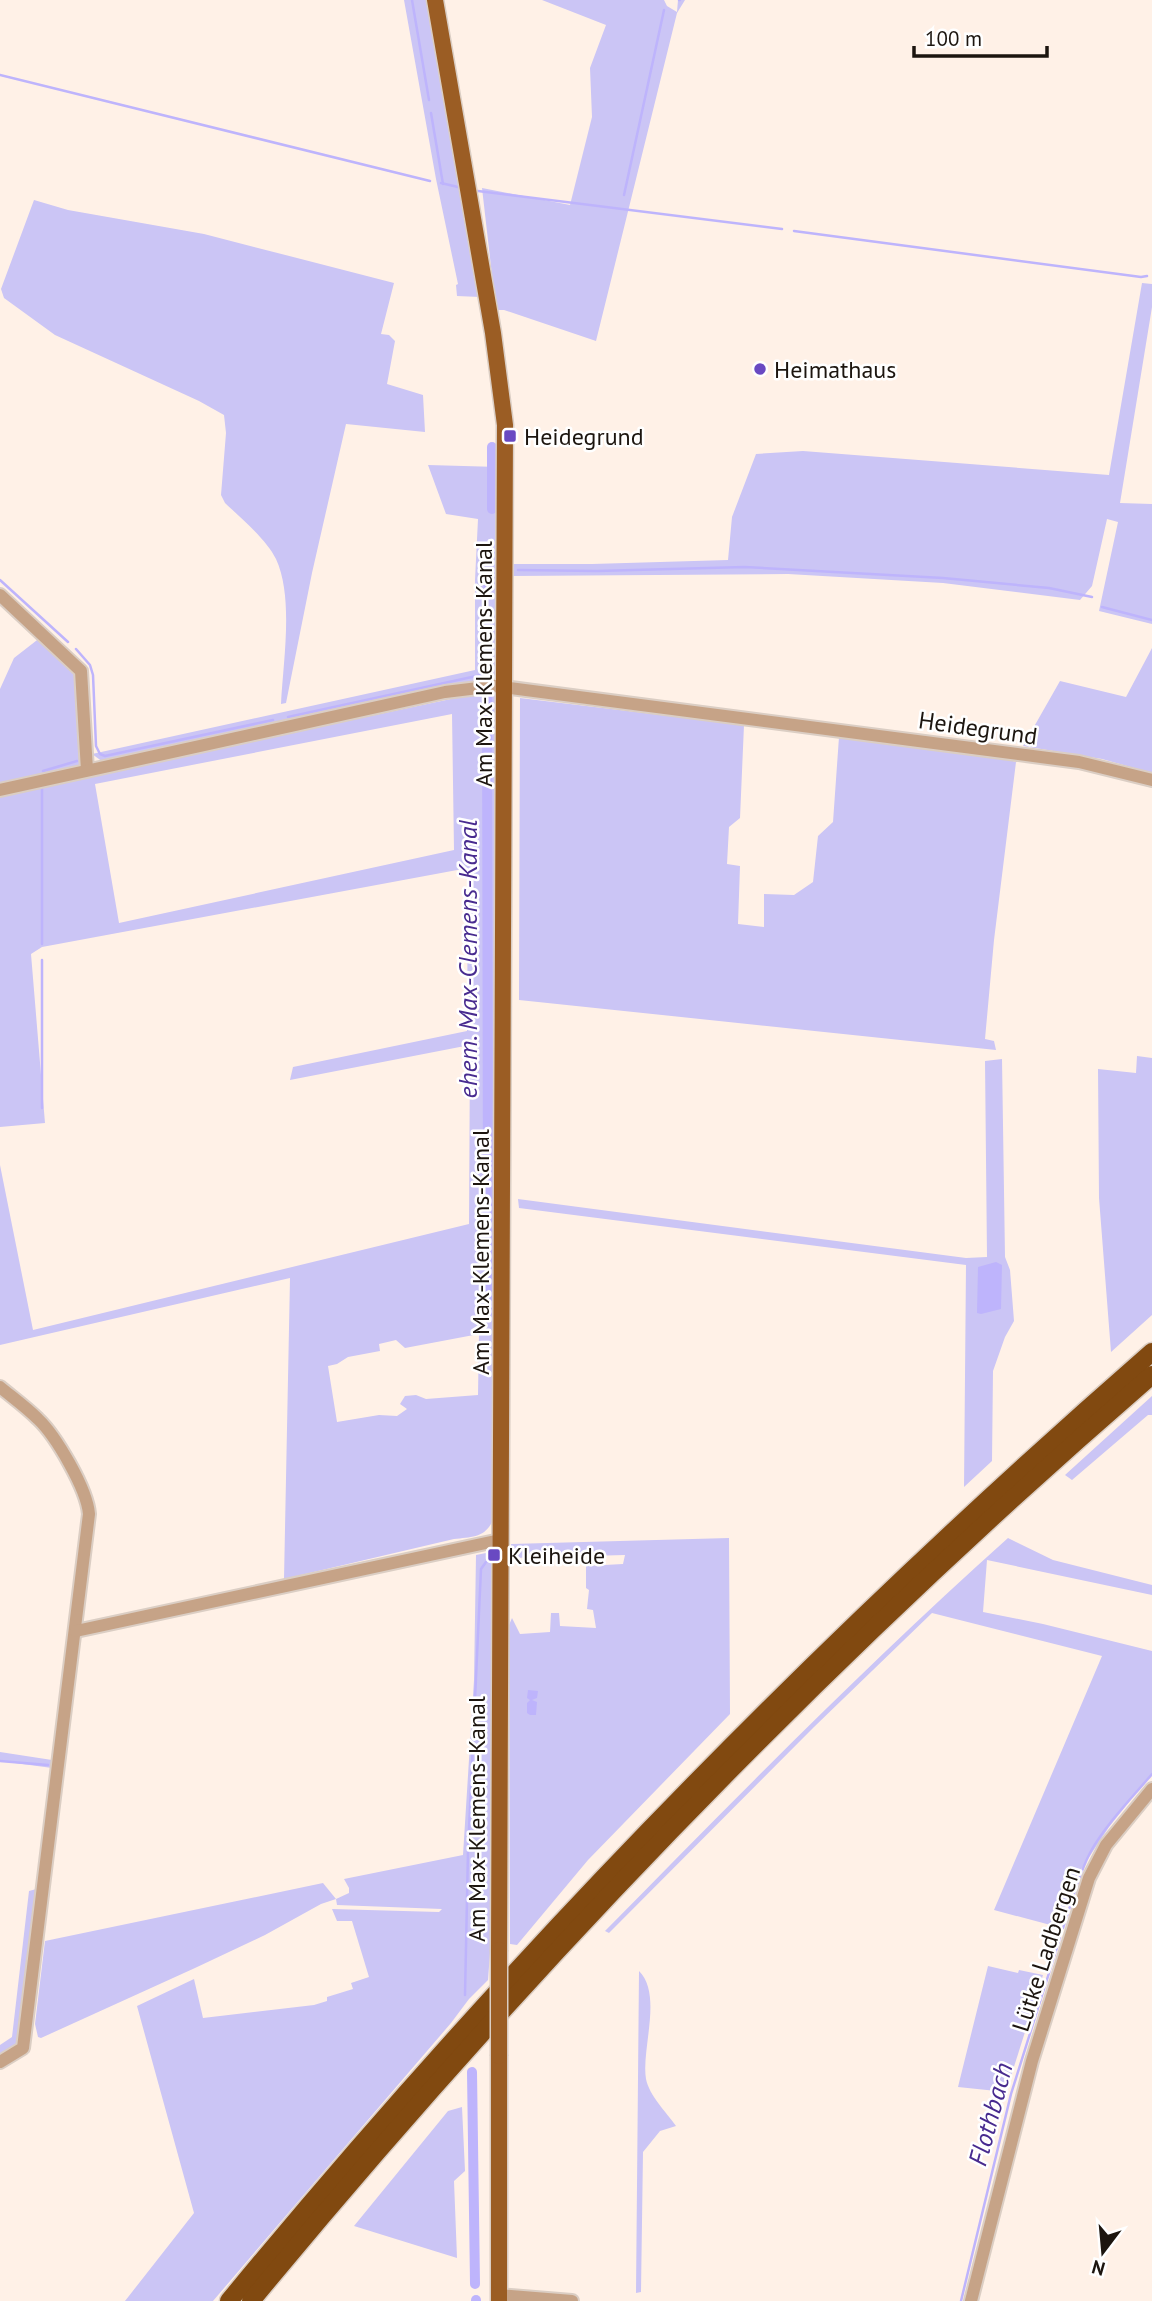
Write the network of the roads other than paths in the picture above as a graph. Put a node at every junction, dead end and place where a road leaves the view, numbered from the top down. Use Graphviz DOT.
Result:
graph roads {
  1 [pos="435,0"];
  2 [pos="0,595"];
  3 [pos="506,686"];
  4 [pos="88,770"];
  5 [pos="1152,780"];
  6 [pos="0,790"];
  7 [pos="1152,1352"];
  8 [pos="1152,1375"];
  9 [pos="0,1387"];
  10 [pos="500,1540"];
  11 [pos="76,1631"];
  12 [pos="1152,1789"];
  13 [pos="0,2062"];
  14 [pos="499,2298"];
  15 [pos="229,2301"];
  16 [pos="251,2301"];
  17 [pos="572,2301"];
  18 [pos="971,2301"];
  1 -- 3 [label="main road, Am Max-Klemens-Kanal"];
  2 -- 4 [label="street"];
  3 -- 4 [label="street, Heidegrund"];
  3 -- 5 [label="street, Heidegrund"];
  3 -- 10 [label="main road, Am Max-Klemens-Kanal"];
  4 -- 6 [label="street, Heidegrund"];
  7 -- 15 [label="highway"];
  8 -- 16 [label="highway"];
  9 -- 11 [label="street"];
  10 -- 11 [label="street"];
  10 -- 14 [label="main road, Am Max-Klemens-Kanal, bridge"];
  11 -- 13 [label="street"];
  12 -- 18 [label="street, Lütke Ladbergen"];
  14 -- 17 [label="street"];
}
